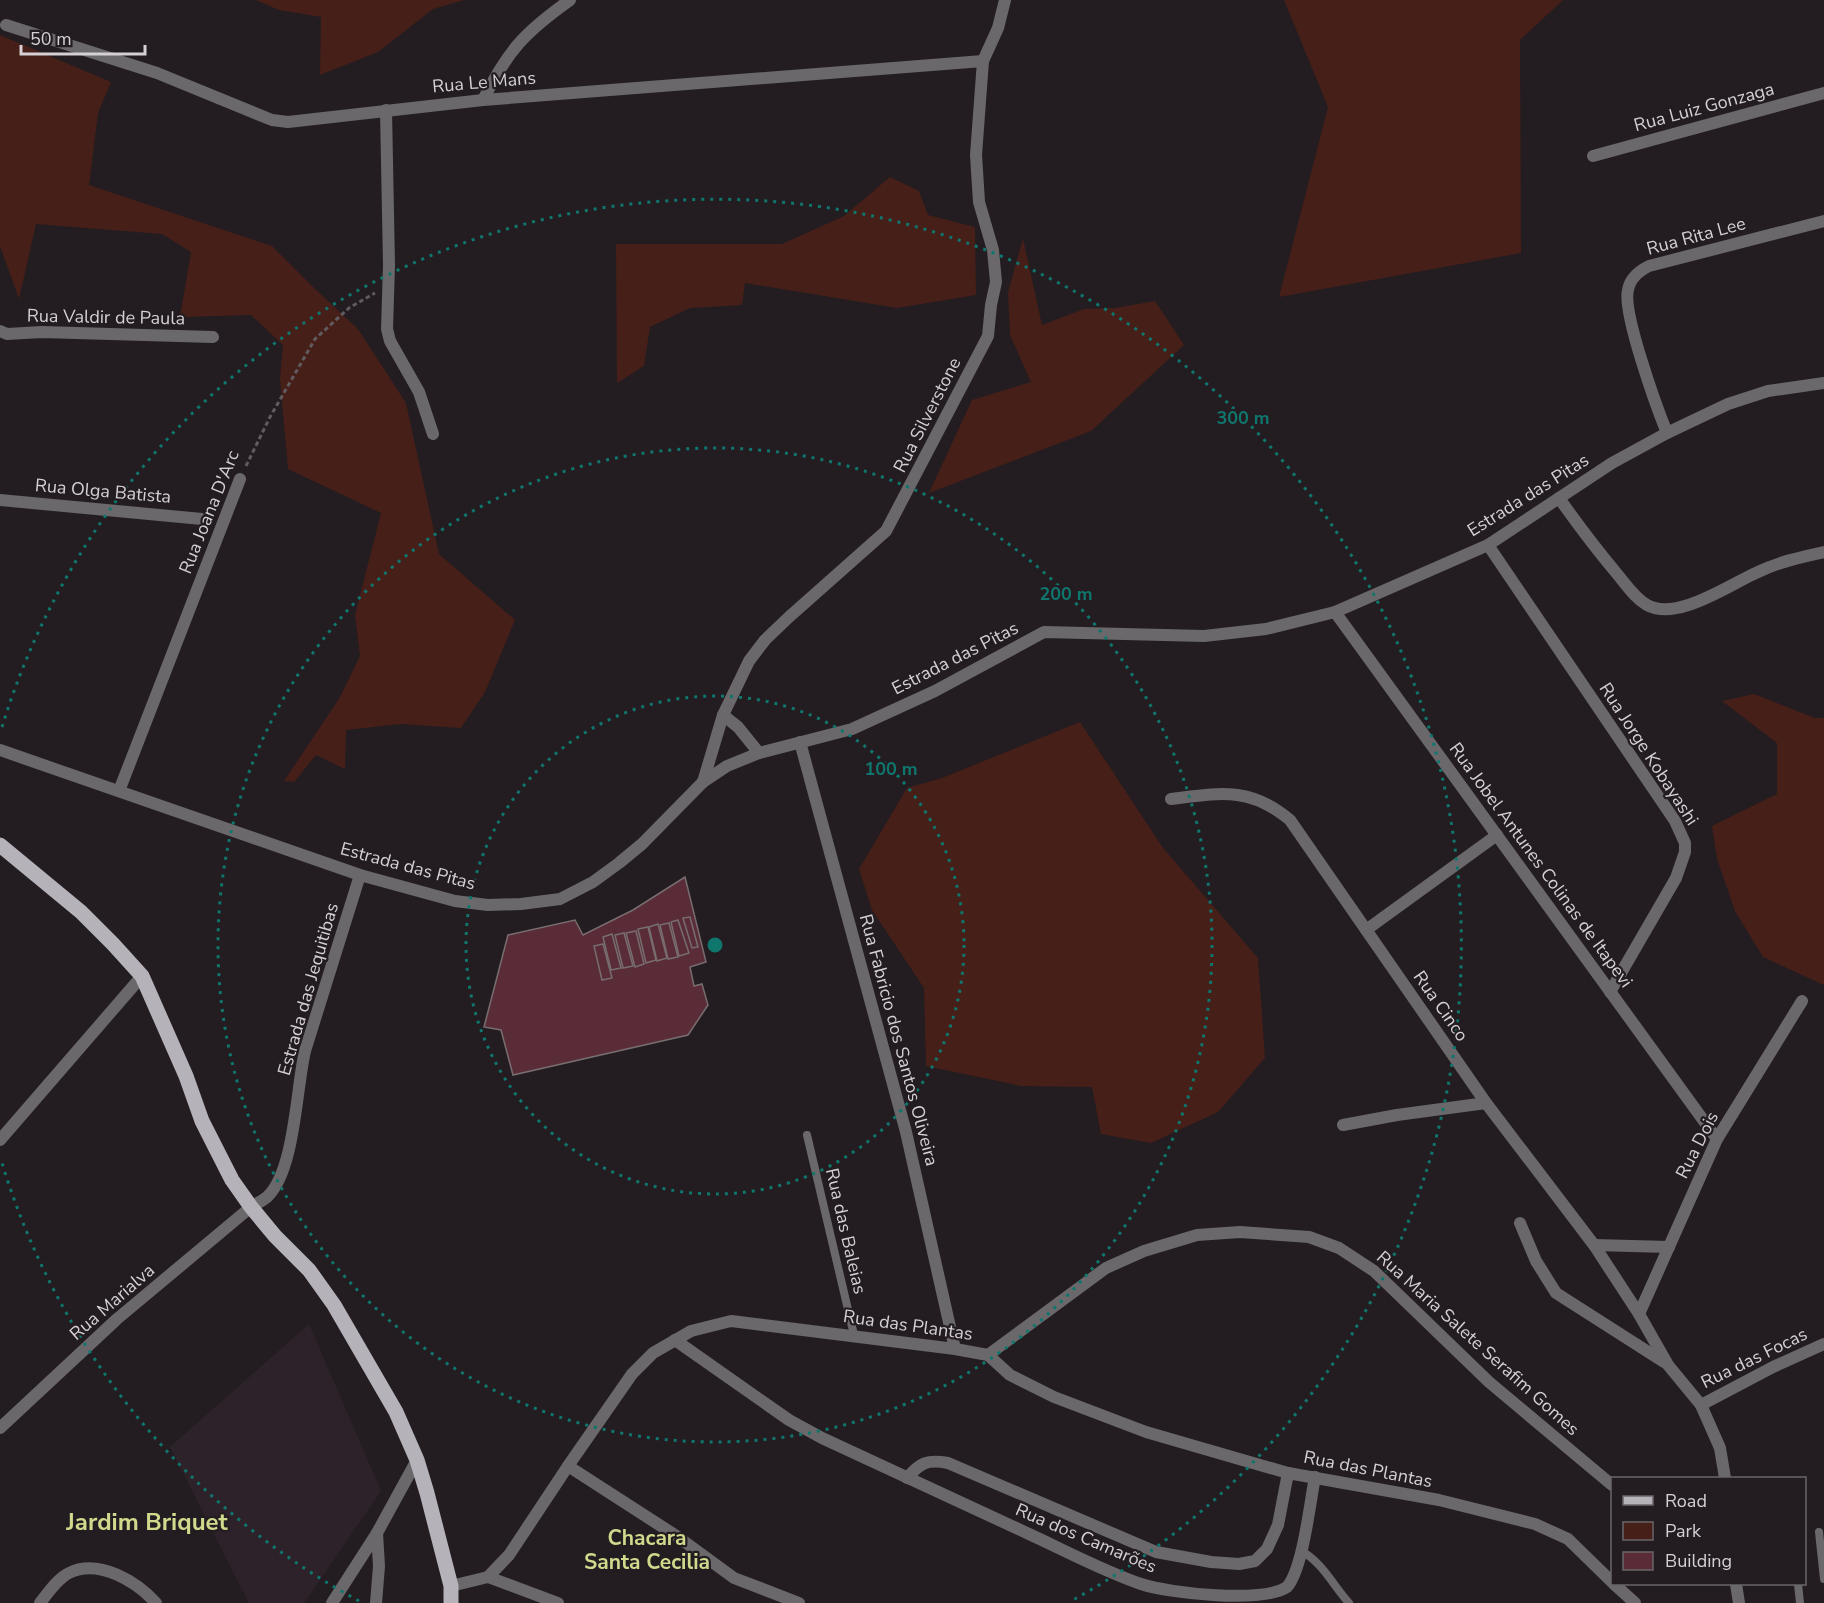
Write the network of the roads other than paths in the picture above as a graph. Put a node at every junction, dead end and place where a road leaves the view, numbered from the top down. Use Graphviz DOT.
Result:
graph roads {
  1 [pos="570,0"];
  2 [pos="1005,0"];
  3 [pos="6,25"];
  4 [pos="983,61"];
  5 [pos="1824,93"];
  6 [pos="483,100"];
  7 [pos="386,110"];
  8 [pos="1593,156"];
  9 [pos="1824,220"];
  10 [pos="0,331"];
  11 [pos="213,337"];
  12 [pos="1824,383"];
  13 [pos="1667,433"];
  14 [pos="433,434"];
  15 [pos="240,478"];
  16 [pos="1559,498"];
  17 [pos="0,500"];
  18 [pos="202,519"];
  19 [pos="1488,545"];
  20 [pos="1824,552"];
  21 [pos="1335,612"];
  22 [pos="723,715"];
  23 [pos="800,742"];
  24 [pos="0,750"];
  25 [pos="759,753"];
  26 [pos="703,782"];
  27 [pos="119,791"];
  28 [pos="1171,799"];
  29 [pos="1497,835"];
  30 [pos="0,845"];
  31 [pos="360,875"];
  32 [pos="1366,930"];
  33 [pos="142,976"];
  34 [pos="1610,992"];
  35 [pos="1802,1001"];
  36 [pos="1486,1103"];
  37 [pos="1342,1125"];
  38 [pos="807,1135"];
  39 [pos="1717,1139"];
  40 [pos="0,1140"];
  41 [pos="251,1207"];
  42 [pos="1520,1223"];
  43 [pos="1594,1245"];
  44 [pos="1669,1246"];
  45 [pos="1639,1314"];
  46 [pos="854,1335"];
  47 [pos="675,1340"];
  48 [pos="1824,1344"];
  49 [pos="955,1349"];
  50 [pos="988,1355"];
  51 [pos="1668,1365"];
  52 [pos="1701,1405"];
  53 [pos="0,1428"];
  54 [pos="417,1460"];
  55 [pos="567,1466"];
  56 [pos="1288,1473"];
  57 [pos="1315,1477"];
  58 [pos="1725,1477"];
  59 [pos="907,1478"];
  60 [pos="1611,1484"];
  61 [pos="1819,1532"];
  62 [pos="377,1533"];
  63 [pos="1300,1550"];
  64 [pos="488,1577"];
  65 [pos="1824,1579"];
  66 [pos="1611,1581"];
  67 [pos="1615,1585"];
  68 [pos="1736,1585"];
  69 [pos="1798,1585"];
  70 [pos="450,1586"];
  71 [pos="40,1603"];
  72 [pos="156,1603"];
  73 [pos="332,1603"];
  74 [pos="376,1603"];
  75 [pos="451,1603"];
  76 [pos="558,1603"];
  77 [pos="799,1603"];
  78 [pos="1349,1603"];
  79 [pos="1635,1603"];
  80 [pos="1739,1603"];
  81 [pos="1800,1603"];
  1 -- 6 [label="street"];
  2 -- 4 [label="street, Rua Silverstone"];
  3 -- 7 [label="street, Rua Le Mans"];
  4 -- 6 [label="street, Rua Le Mans"];
  4 -- 22 [label="street, Rua Silverstone"];
  5 -- 8 [label="street, Rua Luiz Gonzaga"];
  6 -- 7 [label="street, Rua Le Mans"];
  7 -- 14 [label="street"];
  9 -- 13 [label="street, Rua Rita Lee"];
  10 -- 11 [label="street, Rua Valdir de Paula"];
  12 -- 13 [label="street, Estrada das Pitas"];
  13 -- 16 [label="street, Estrada das Pitas"];
  15 -- 27 [label="street, Rua Joana D'Arc"];
  16 -- 19 [label="street, Estrada das Pitas"];
  16 -- 20 [label="street"];
  17 -- 18 [label="street, Rua Olga Batista"];
  19 -- 21 [label="street, Estrada das Pitas"];
  19 -- 34 [label="street, Rua Jorge Kobayashi"];
  21 -- 23 [label="street, Estrada das Pitas"];
  21 -- 29 [label="street, Rua Jobel Antunes Colinas de Itapevi"];
  22 -- 25 [label="street"];
  22 -- 26 [label="street, Rua Silverstone"];
  23 -- 25 [label="street, Estrada das Pitas"];
  23 -- 49 [label="street, Rua Fabricio dos Santos Oliveira"];
  24 -- 27 [label="street"];
  25 -- 26 [label="street, Estrada das Pitas"];
  26 -- 31 [label="street, Estrada das Pitas"];
  27 -- 31 [label="street, Estrada das Pitas"];
  28 -- 32 [label="street, Rua Cinco"];
  29 -- 32 [label="street"];
  29 -- 34 [label="street, Rua Jobel Antunes Colinas de Itapevi"];
  30 -- 33 [label="main road"];
  31 -- 41 [label="street, Estrada das Jequitibas"];
  32 -- 36 [label="street, Rua Cinco"];
  33 -- 40 [label="street"];
  33 -- 41 [label="main road"];
  34 -- 39 [label="street, Rua Jobel Antunes Colinas de Itapevi"];
  35 -- 39 [label="street, Rua Dois"];
  36 -- 37 [label="street"];
  36 -- 43 [label="street, Rua Cinco"];
  38 -- 46 [label="lane, Rua das Baleias"];
  39 -- 44 [label="street, Rua Dois"];
  41 -- 53 [label="street, Rua Marialva"];
  41 -- 54 [label="main road"];
  42 -- 51 [label="street"];
  43 -- 44 [label="street"];
  43 -- 45 [label="street, Rua Cinco"];
  44 -- 45 [label="street, Rua Dois"];
  45 -- 51 [label="street, Rua Cinco"];
  46 -- 47 [label="street, Rua das Plantas"];
  46 -- 49 [label="street, Rua das Plantas"];
  47 -- 55 [label="street, Rua das Plantas"];
  47 -- 59 [label="street, Rua dos Camarões"];
  48 -- 52 [label="street, Rua das Focas"];
  49 -- 50 [label="street, Rua das Plantas"];
  50 -- 56 [label="street, Rua das Plantas"];
  50 -- 60 [label="street, Rua Maria Salete Serafim Gomes"];
  51 -- 52 [label="street"];
  52 -- 58 [label="street"];
  54 -- 62 [label="street"];
  54 -- 70 [label="main road"];
  55 -- 64 [label="street, Rua das Plantas"];
  55 -- 77 [label="street"];
  56 -- 57 [label="street, Rua das Plantas"];
  56 -- 59 [label="street, Rua dos Camarões"];
  57 -- 63 [label="street, Rua dos Camarões"];
  57 -- 66 [label="street, Rua das Plantas"];
  59 -- 63 [label="street, Rua dos Camarões"];
  61 -- 65 [label="lane"];
  62 -- 73 [label="street"];
  62 -- 74 [label="street"];
  63 -- 78 [label="lane"];
  64 -- 70 [label="street"];
  64 -- 76 [label="street"];
  67 -- 79 [label="street, Rua das Plantas"];
  68 -- 80 [label="street"];
  69 -- 81 [label="lane"];
  70 -- 75 [label="main road"];
  71 -- 72 [label="street"];
}
